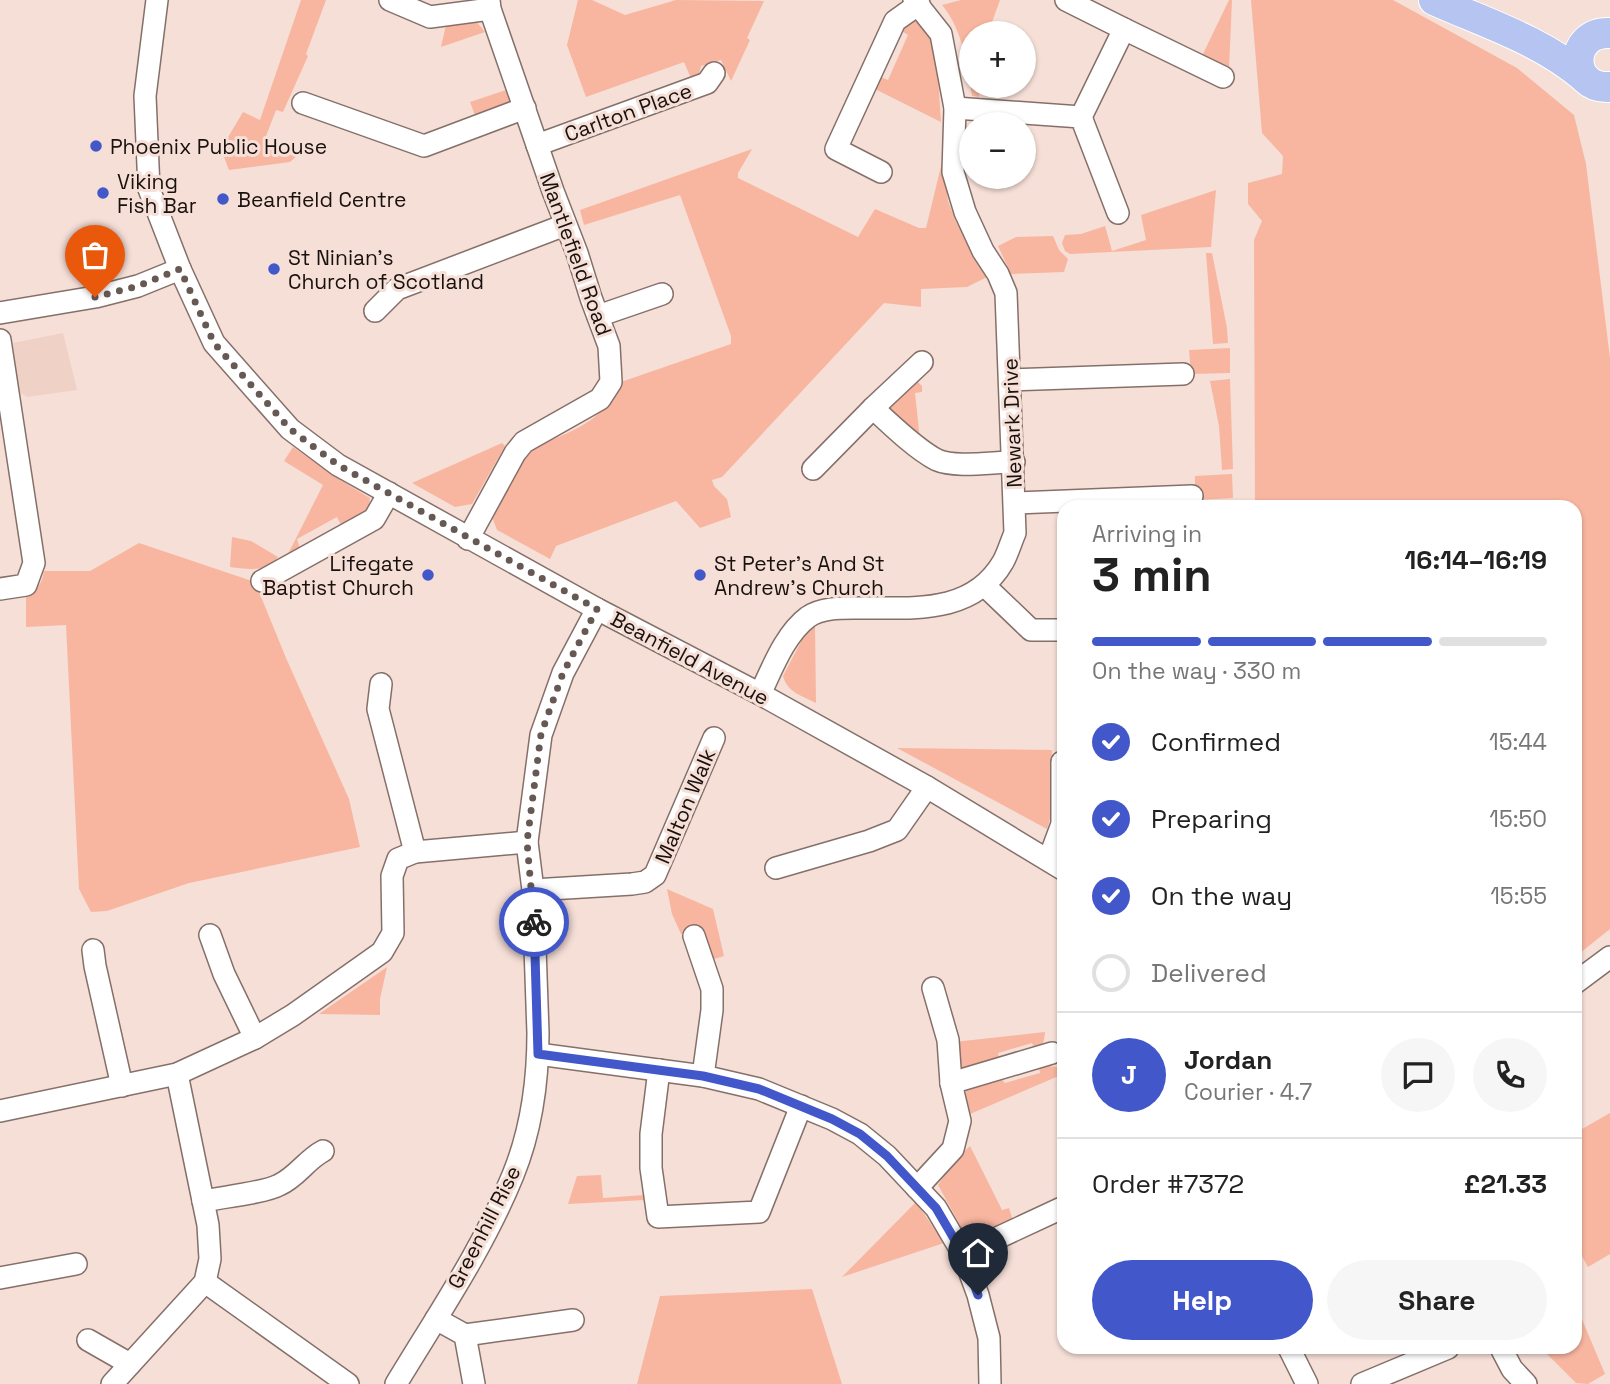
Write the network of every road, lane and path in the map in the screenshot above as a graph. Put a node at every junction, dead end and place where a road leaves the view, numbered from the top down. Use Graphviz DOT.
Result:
graph roads {
  1 [pos="158,0"];
  2 [pos="390,0"];
  3 [pos="1066,0"];
  4 [pos="1434,0"];
  5 [pos="917,2"];
  6 [pos="490,5"];
  7 [pos="1124,29"];
  8 [pos="1603,32"];
  9 [pos="1522,36"];
  10 [pos="714,73"];
  11 [pos="1210,78"];
  12 [pos="1597,82"];
  13 [pos="303,103"];
  14 [pos="525,108"];
  15 [pos="956,108"];
  16 [pos="1081,117"];
  17 [pos="537,145"];
  18 [pos="881,172"];
  19 [pos="1118,213"];
  20 [pos="565,225"];
  21 [pos="180,269"];
  22 [pos="649,293"];
  23 [pos="374,311"];
  24 [pos="0,313"];
  25 [pos="598,316"];
  26 [pos="0,340"];
  27 [pos="922,362"];
  28 [pos="1184,374"];
  29 [pos="1010,380"];
  30 [pos="873,408"];
  31 [pos="1014,462"];
  32 [pos="824,467"];
  33 [pos="389,494"];
  34 [pos="1192,496"];
  35 [pos="1015,503"];
  36 [pos="468,539"];
  37 [pos="275,580"];
  38 [pos="985,586"];
  39 [pos="0,589"];
  40 [pos="597,609"];
  41 [pos="1057,630"];
  42 [pos="381,684"];
  43 [pos="760,694"];
  44 [pos="703,746"];
  45 [pos="926,787"];
  46 [pos="527,842"];
  47 [pos="415,852"];
  48 [pos="1056,865"];
  49 [pos="776,868"];
  50 [pos="533,890"];
  51 [pos="210,935"];
  52 [pos="694,936"];
  53 [pos="93,950"];
  54 [pos="1610,957"];
  55 [pos="1582,978"];
  56 [pos="933,988"];
  57 [pos="256,1038"];
  58 [pos="1052,1053"];
  59 [pos="538,1054"];
  60 [pos="659,1070"];
  61 [pos="177,1074"];
  62 [pos="703,1076"];
  63 [pos="951,1083"];
  64 [pos="122,1087"];
  65 [pos="802,1106"];
  66 [pos="0,1111"];
  67 [pos="323,1151"];
  68 [pos="917,1188"];
  69 [pos="203,1201"];
  70 [pos="1057,1210"];
  71 [pos="963,1254"];
  72 [pos="76,1264"];
  73 [pos="0,1279"];
  74 [pos="205,1282"];
  75 [pos="436,1319"];
  76 [pos="569,1326"];
  77 [pos="465,1335"];
  78 [pos="88,1340"];
  79 [pos="1292,1354"];
  80 [pos="1434,1354"];
  81 [pos="1502,1354"];
  82 [pos="1504,1354"];
  83 [pos="130,1364"];
  84 [pos="112,1384"];
  85 [pos="348,1384"];
  86 [pos="396,1384"];
  87 [pos="474,1384"];
  88 [pos="990,1384"];
  89 [pos="1307,1384"];
  90 [pos="1362,1384"];
  91 [pos="1500,1384"];
  92 [pos="1526,1384"];
  1 -- 21 [label="street, Beanfield Avenue"];
  2 -- 6 [label="street"];
  3 -- 7 [label="street"];
  4 -- 9 [label="highway"];
  5 -- 15 [label="street, Newark Drive"];
  5 -- 18 [label="street"];
  6 -- 14 [label="street, Mantlefield Road"];
  7 -- 11 [label="street"];
  7 -- 16 [label="street"];
  8 -- 9 [label="highway"];
  8 -- 12 [label="highway"];
  9 -- 12 [label="highway"];
  10 -- 17 [label="street, Carlton Place"];
  13 -- 14 [label="street"];
  14 -- 17 [label="street, Mantlefield Road"];
  15 -- 16 [label="street"];
  15 -- 29 [label="street, Newark Drive"];
  16 -- 19 [label="street"];
  17 -- 20 [label="street, Mantlefield Road"];
  20 -- 23 [label="street"];
  20 -- 25 [label="street, Mantlefield Road"];
  21 -- 24 [label="street"];
  21 -- 33 [label="street, Beanfield Avenue"];
  22 -- 25 [label="street"];
  25 -- 36 [label="street, Mantlefield Road"];
  26 -- 39 [label="street"];
  27 -- 30 [label="street"];
  28 -- 29 [label="street"];
  29 -- 31 [label="street, Newark Drive"];
  30 -- 31 [label="street"];
  30 -- 32 [label="street"];
  31 -- 35 [label="street, Newark Drive"];
  33 -- 36 [label="street, Beanfield Avenue"];
  33 -- 37 [label="street"];
  34 -- 35 [label="street"];
  35 -- 38 [label="street, Newark Drive"];
  36 -- 40 [label="street, Beanfield Avenue"];
  38 -- 41 [label="street"];
  38 -- 43 [label="street, Newark Drive"];
  40 -- 43 [label="street, Beanfield Avenue"];
  40 -- 46 [label="street, Greenhill Rise"];
  42 -- 47 [label="street"];
  43 -- 45 [label="street, Beanfield Avenue"];
  44 -- 50 [label="street, Malton Walk"];
  45 -- 48 [label="street, Beanfield Avenue"];
  45 -- 49 [label="street"];
  46 -- 47 [label="street"];
  46 -- 50 [label="street, Greenhill Rise"];
  47 -- 57 [label="street"];
  50 -- 59 [label="street, Greenhill Rise"];
  51 -- 57 [label="street"];
  52 -- 62 [label="street"];
  53 -- 64 [label="street"];
  54 -- 55 [label="street"];
  56 -- 63 [label="street"];
  57 -- 61 [label="street"];
  58 -- 63 [label="street"];
  59 -- 60 [label="street"];
  59 -- 75 [label="street, Greenhill Rise"];
  60 -- 62 [label="street"];
  60 -- 65 [label="street"];
  61 -- 64 [label="street"];
  61 -- 69 [label="street"];
  62 -- 65 [label="street"];
  63 -- 68 [label="street"];
  64 -- 66 [label="street"];
  65 -- 68 [label="street"];
  67 -- 69 [label="street"];
  68 -- 71 [label="street"];
  69 -- 74 [label="street"];
  70 -- 71 [label="street"];
  71 -- 88 [label="street"];
  72 -- 73 [label="street"];
  74 -- 83 [label="street"];
  74 -- 85 [label="street"];
  75 -- 77 [label="street"];
  75 -- 86 [label="street, Greenhill Rise"];
  76 -- 77 [label="street"];
  77 -- 87 [label="street"];
  78 -- 83 [label="street"];
  79 -- 89 [label="street"];
  80 -- 90 [label="street"];
  81 -- 91 [label="street"];
  82 -- 92 [label="street"];
  83 -- 84 [label="street"];
}
